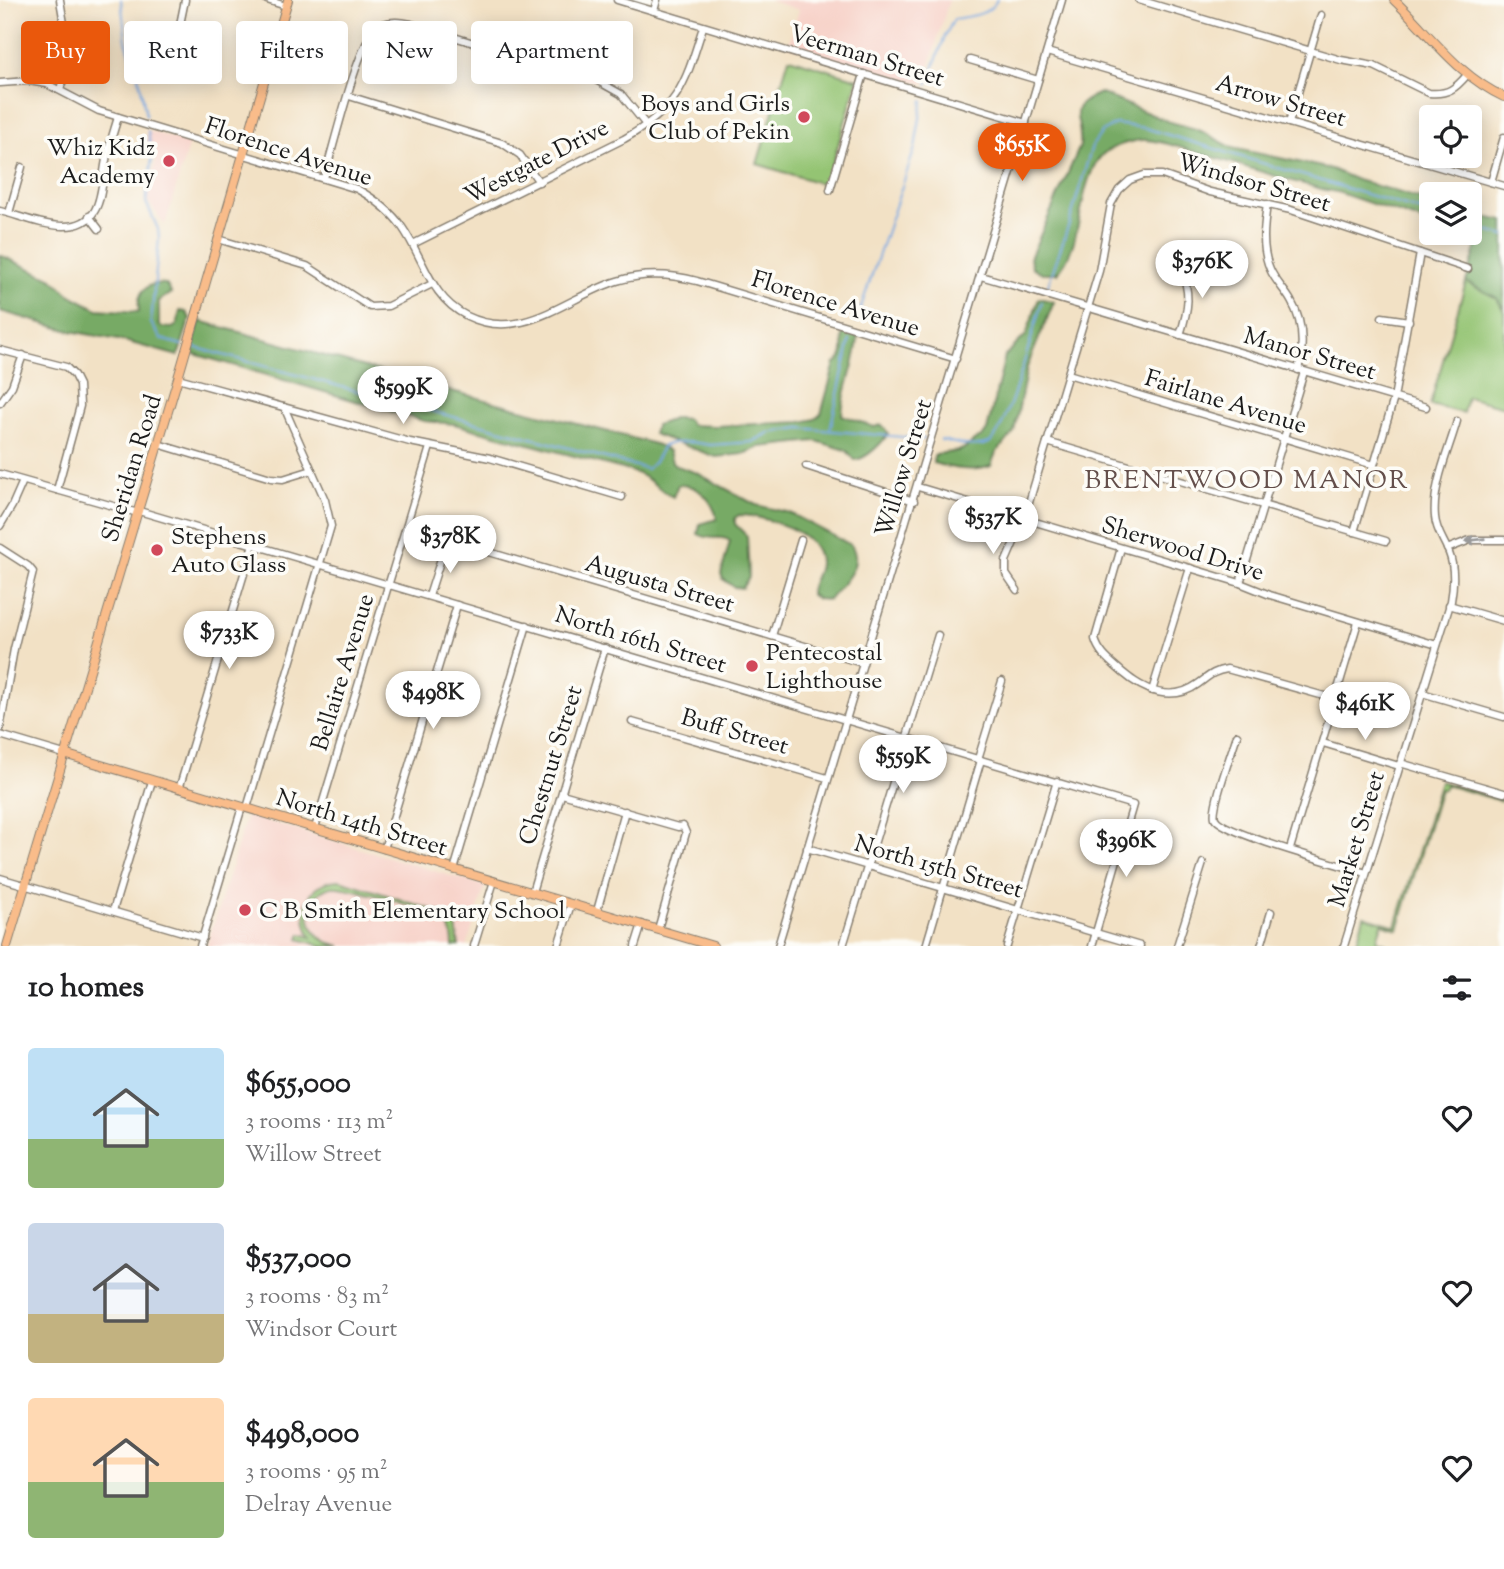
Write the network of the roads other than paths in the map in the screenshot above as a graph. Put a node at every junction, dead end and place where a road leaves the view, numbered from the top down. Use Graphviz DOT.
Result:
graph roads {
  1 [pos="60,0"];
  2 [pos="185,0"];
  3 [pos="267,0"];
  4 [pos="617,0"];
  5 [pos="657,0"];
  6 [pos="1062,0"];
  7 [pos="1139,0"];
  8 [pos="1394,0"];
  9 [pos="287,3"];
  10 [pos="654,11"];
  11 [pos="1321,15"];
  12 [pos="375,18"];
  13 [pos="181,21"];
  14 [pos="376,21"];
  15 [pos="703,27"];
  16 [pos="457,38"];
  17 [pos="1310,51"];
  18 [pos="1047,52"];
  19 [pos="362,55"];
  20 [pos="970,60"];
  21 [pos="864,74"];
  22 [pos="1467,75"];
  23 [pos="1038,80"];
  24 [pos="0,83"];
  25 [pos="60,89"];
  26 [pos="349,96"];
  27 [pos="1504,97"];
  28 [pos="118,117"];
  29 [pos="1026,122"];
  30 [pos="1289,122"];
  31 [pos="647,125"];
  32 [pos="1504,137"];
  33 [pos="242,154"];
  34 [pos="22,167"];
  35 [pos="324,178"];
  36 [pos="539,181"];
  37 [pos="1491,182"];
  38 [pos="1504,186"];
  39 [pos="830,190"];
  40 [pos="1267,204"];
  41 [pos="0,211"];
  42 [pos="9,213"];
  43 [pos="89,216"];
  44 [pos="99,229"];
  45 [pos="218,239"];
  46 [pos="413,244"];
  47 [pos="1420,253"];
  48 [pos="1180,266"];
  49 [pos="1468,269"];
  50 [pos="981,276"];
  51 [pos="432,284"];
  52 [pos="1087,308"];
  53 [pos="1382,317"];
  54 [pos="1409,321"];
  55 [pos="1180,335"];
  56 [pos="0,350"];
  57 [pos="23,355"];
  58 [pos="956,359"];
  59 [pos="1301,371"];
  60 [pos="1068,374"];
  61 [pos="178,378"];
  62 [pos="1394,398"];
  63 [pos="0,403"];
  64 [pos="284,407"];
  65 [pos="1426,407"];
  66 [pos="1457,421"];
  67 [pos="1284,438"];
  68 [pos="1047,442"];
  69 [pos="159,444"];
  70 [pos="430,447"];
  71 [pos="1374,465"];
  72 [pos="806,466"];
  73 [pos="312,470"];
  74 [pos="0,474"];
  75 [pos="23,481"];
  76 [pos="918,487"];
  77 [pos="57,490"];
  78 [pos="621,497"];
  79 [pos="914,501"];
  80 [pos="1263,506"];
  81 [pos="138,512"];
  82 [pos="1024,519"];
  83 [pos="0,526"];
  84 [pos="1354,532"];
  85 [pos="801,540"];
  86 [pos="1504,540"];
  87 [pos="1386,541"];
  88 [pos="253,544"];
  89 [pos="0,548"];
  90 [pos="1121,548"];
  91 [pos="1447,549"];
  92 [pos="321,564"];
  93 [pos="1190,568"];
  94 [pos="1240,583"];
  95 [pos="389,584"];
  96 [pos="1017,590"];
  97 [pos="429,596"];
  98 [pos="457,605"];
  99 [pos="1449,605"];
  100 [pos="1504,621"];
  101 [pos="1359,622"];
  102 [pos="527,625"];
  103 [pos="938,635"];
  104 [pos="772,636"];
  105 [pos="1437,645"];
  106 [pos="605,648"];
  107 [pos="862,663"];
  108 [pos="1002,681"];
  109 [pos="1152,691"];
  110 [pos="1422,693"];
  111 [pos="1335,699"];
  112 [pos="1504,717"];
  113 [pos="845,720"];
  114 [pos="632,722"];
  115 [pos="0,729"];
  116 [pos="0,735"];
  117 [pos="1237,735"];
  118 [pos="906,737"];
  119 [pos="1323,743"];
  120 [pos="64,754"];
  121 [pos="980,760"];
  122 [pos="1399,764"];
  123 [pos="827,778"];
  124 [pos="152,781"];
  125 [pos="1057,781"];
  126 [pos="179,789"];
  127 [pos="1504,793"];
  128 [pos="562,794"];
  129 [pos="244,808"];
  130 [pos="625,811"];
  131 [pos="315,828"];
  132 [pos="807,848"];
  133 [pos="384,849"];
  134 [pos="1290,849"];
  135 [pos="1203,863"];
  136 [pos="868,866"];
  137 [pos="454,870"];
  138 [pos="1366,873"];
  139 [pos="0,878"];
  140 [pos="494,881"];
  141 [pos="25,886"];
  142 [pos="943,888"];
  143 [pos="532,892"];
  144 [pos="571,904"];
  145 [pos="1018,910"];
  146 [pos="113,911"];
  147 [pos="597,911"];
  148 [pos="1272,912"];
  149 [pos="642,924"];
  150 [pos="658,929"];
  151 [pos="1096,933"];
  152 [pos="203,938"];
  153 [pos="7,946"];
  154 [pos="200,946"];
  155 [pos="474,946"];
  156 [pos="558,946"];
  157 [pos="635,946"];
  158 [pos="713,946"];
  159 [pos="778,946"];
  160 [pos="843,946"];
  161 [pos="926,946"];
  162 [pos="1007,946"];
  163 [pos="1092,946"];
  164 [pos="1140,946"];
  165 [pos="1177,946"];
  166 [pos="1261,946"];
  167 [pos="1344,946"];
  1 -- 25 [label="street"];
  2 -- 13 [label="street"];
  3 -- 9 [label="street"];
  4 -- 10 [label="street, Veerman Street"];
  5 -- 10 [label="street"];
  6 -- 18 [label="street, Willow Street"];
  7 -- 17 [label="street"];
  8 -- 22 [label="main road"];
  9 -- 33 [label="main road, Sheridan Road"];
  10 -- 15 [label="street, Veerman Street"];
  11 -- 17 [label="street"];
  12 -- 14 [label="street"];
  15 -- 21 [label="street, Veerman Street"];
  15 -- 31 [label="street, Westgate Drive"];
  16 -- 31 [label="street"];
  17 -- 22 [label="street"];
  17 -- 30 [label="street"];
  18 -- 23 [label="street, Willow Street"];
  18 -- 30 [label="street, Arrow Street"];
  19 -- 26 [label="street"];
  20 -- 23 [label="street"];
  21 -- 29 [label="street, Veerman Street"];
  21 -- 39 [label="street"];
  22 -- 27 [label="main road"];
  23 -- 29 [label="street, Willow Street"];
  24 -- 25 [label="street, Florence Avenue"];
  25 -- 28 [label="street, Florence Avenue"];
  26 -- 35 [label="street"];
  26 -- 36 [label="street"];
  28 -- 33 [label="street, Florence Avenue"];
  28 -- 43 [label="street"];
  29 -- 50 [label="street, Willow Street"];
  30 -- 37 [label="street, Arrow Street"];
  31 -- 36 [label="street, Westgate Drive"];
  32 -- 37 [label="street"];
  33 -- 35 [label="street, Florence Avenue"];
  33 -- 45 [label="main road, Sheridan Road"];
  34 -- 42 [label="street"];
  35 -- 46 [label="street, Florence Avenue"];
  36 -- 46 [label="street, Westgate Drive"];
  37 -- 38 [label="street, Arrow Street"];
  40 -- 47 [label="street, Windsor Street"];
  40 -- 52 [label="street, Windsor Street"];
  40 -- 59 [label="street"];
  41 -- 42 [label="street"];
  42 -- 43 [label="street"];
  43 -- 44 [label="street"];
  45 -- 51 [label="street"];
  45 -- 61 [label="main road, Sheridan Road"];
  46 -- 51 [label="street, Florence Avenue"];
  47 -- 49 [label="street, Windsor Street"];
  47 -- 54 [label="street"];
  48 -- 55 [label="street"];
  50 -- 52 [label="street, Manor Street"];
  50 -- 58 [label="street, Willow Street"];
  51 -- 58 [label="street, Florence Avenue"];
  52 -- 55 [label="street, Manor Street"];
  52 -- 60 [label="street, Windsor Street"];
  53 -- 54 [label="street"];
  54 -- 62 [label="street"];
  55 -- 59 [label="street, Manor Street"];
  56 -- 57 [label="street"];
  57 -- 63 [label="street"];
  57 -- 77 [label="street"];
  58 -- 76 [label="street, Willow Street"];
  59 -- 62 [label="street, Manor Street"];
  59 -- 67 [label="street"];
  60 -- 67 [label="street, Fairlane Avenue"];
  60 -- 68 [label="street, Windsor Street"];
  61 -- 64 [label="street"];
  61 -- 69 [label="main road, Sheridan Road"];
  62 -- 65 [label="street, Manor Street"];
  62 -- 71 [label="street"];
  64 -- 70 [label="street"];
  64 -- 73 [label="street"];
  66 -- 91 [label="street, Market Street"];
  67 -- 71 [label="street, Fairlane Avenue"];
  67 -- 80 [label="street"];
  68 -- 80 [label="street"];
  68 -- 82 [label="street, Windsor Street"];
  69 -- 73 [label="street"];
  69 -- 81 [label="main road, Sheridan Road"];
  70 -- 78 [label="street"];
  70 -- 95 [label="street, Bellaire Avenue"];
  71 -- 84 [label="street"];
  72 -- 79 [label="street"];
  73 -- 92 [label="street"];
  74 -- 75 [label="street, North 16th Street"];
  75 -- 77 [label="street, North 16th Street"];
  75 -- 83 [label="street"];
  76 -- 79 [label="street, Willow Street"];
  76 -- 82 [label="street, Sherwood Drive"];
  77 -- 81 [label="street, North 16th Street"];
  79 -- 107 [label="street, Willow Street"];
  80 -- 84 [label="street"];
  80 -- 94 [label="street"];
  81 -- 88 [label="street, North 16th Street"];
  81 -- 120 [label="main road, Sheridan Road"];
  82 -- 90 [label="street, Sherwood Drive"];
  82 -- 96 [label="street, Windsor Street"];
  84 -- 87 [label="street"];
  85 -- 104 [label="street"];
  86 -- 91 [label="street, one-way"];
  88 -- 92 [label="street, North 16th Street"];
  88 -- 126 [label="street"];
  89 -- 115 [label="street"];
  90 -- 93 [label="street, Sherwood Drive"];
  90 -- 109 [label="street"];
  91 -- 99 [label="street, Market Street"];
  92 -- 95 [label="street, North 16th Street"];
  92 -- 129 [label="street"];
  93 -- 94 [label="street, Sherwood Drive"];
  93 -- 109 [label="street"];
  94 -- 101 [label="street, Sherwood Drive"];
  95 -- 97 [label="street, North 16th Street"];
  95 -- 131 [label="street, Bellaire Avenue"];
  97 -- 98 [label="street, North 16th Street"];
  97 -- 104 [label="street, Augusta Street"];
  98 -- 102 [label="street, North 16th Street"];
  98 -- 133 [label="street"];
  99 -- 100 [label="street"];
  99 -- 105 [label="street, Market Street"];
  101 -- 105 [label="street, Sherwood Drive"];
  101 -- 111 [label="street"];
  102 -- 106 [label="street, North 16th Street"];
  102 -- 137 [label="street"];
  103 -- 118 [label="street"];
  104 -- 107 [label="street, Augusta Street"];
  105 -- 110 [label="street, Market Street"];
  106 -- 113 [label="street, North 16th Street"];
  106 -- 128 [label="street, Chestnut Street"];
  107 -- 113 [label="street, Willow Street"];
  108 -- 121 [label="street"];
  109 -- 111 [label="street"];
  110 -- 112 [label="street"];
  110 -- 122 [label="street, Market Street"];
  111 -- 119 [label="street"];
  113 -- 118 [label="street, North 16th Street"];
  113 -- 123 [label="street, Willow Street"];
  114 -- 123 [label="street, Buff Street"];
  116 -- 120 [label="street, North 14th Street"];
  117 -- 134 [label="street"];
  118 -- 121 [label="street, North 16th Street"];
  118 -- 136 [label="street"];
  119 -- 122 [label="street"];
  119 -- 134 [label="street"];
  120 -- 124 [label="main road, North 14th Street"];
  120 -- 141 [label="main road, Sheridan Road"];
  121 -- 125 [label="street, North 16th Street"];
  121 -- 142 [label="street"];
  122 -- 127 [label="street"];
  122 -- 138 [label="street, Market Street"];
  123 -- 132 [label="street, Willow Street"];
  124 -- 126 [label="main road, North 14th Street"];
  124 -- 146 [label="street"];
  125 -- 145 [label="street"];
  125 -- 151 [label="street, North 16th Street"];
  126 -- 129 [label="main road, North 14th Street"];
  128 -- 130 [label="street"];
  128 -- 143 [label="street, Chestnut Street"];
  129 -- 131 [label="main road, North 14th Street"];
  129 -- 152 [label="street"];
  130 -- 147 [label="street"];
  130 -- 150 [label="street"];
  131 -- 133 [label="main road, North 14th Street"];
  132 -- 136 [label="street, North 15th Street"];
  132 -- 159 [label="street, Willow Street"];
  133 -- 137 [label="main road, North 14th Street"];
  134 -- 138 [label="street"];
  135 -- 165 [label="street"];
  136 -- 142 [label="street, North 15th Street"];
  136 -- 160 [label="street"];
  137 -- 140 [label="main road, North 14th Street"];
  138 -- 167 [label="street, Market Street"];
  139 -- 141 [label="street"];
  140 -- 143 [label="main road, North 14th Street"];
  140 -- 155 [label="street"];
  141 -- 146 [label="street"];
  141 -- 153 [label="main road, Sheridan Road"];
  142 -- 145 [label="street, North 15th Street"];
  142 -- 161 [label="street"];
  143 -- 144 [label="main road, North 14th Street"];
  144 -- 147 [label="main road, North 14th Street"];
  144 -- 156 [label="street"];
  145 -- 151 [label="street, North 15th Street"];
  145 -- 162 [label="street"];
  146 -- 152 [label="street"];
  147 -- 149 [label="main road, North 14th Street"];
  148 -- 166 [label="street"];
  149 -- 150 [label="main road, North 14th Street"];
  149 -- 157 [label="street"];
  150 -- 158 [label="main road, North 14th Street"];
  151 -- 163 [label="street"];
  151 -- 164 [label="street, North 15th Street"];
  152 -- 154 [label="street"];
}
